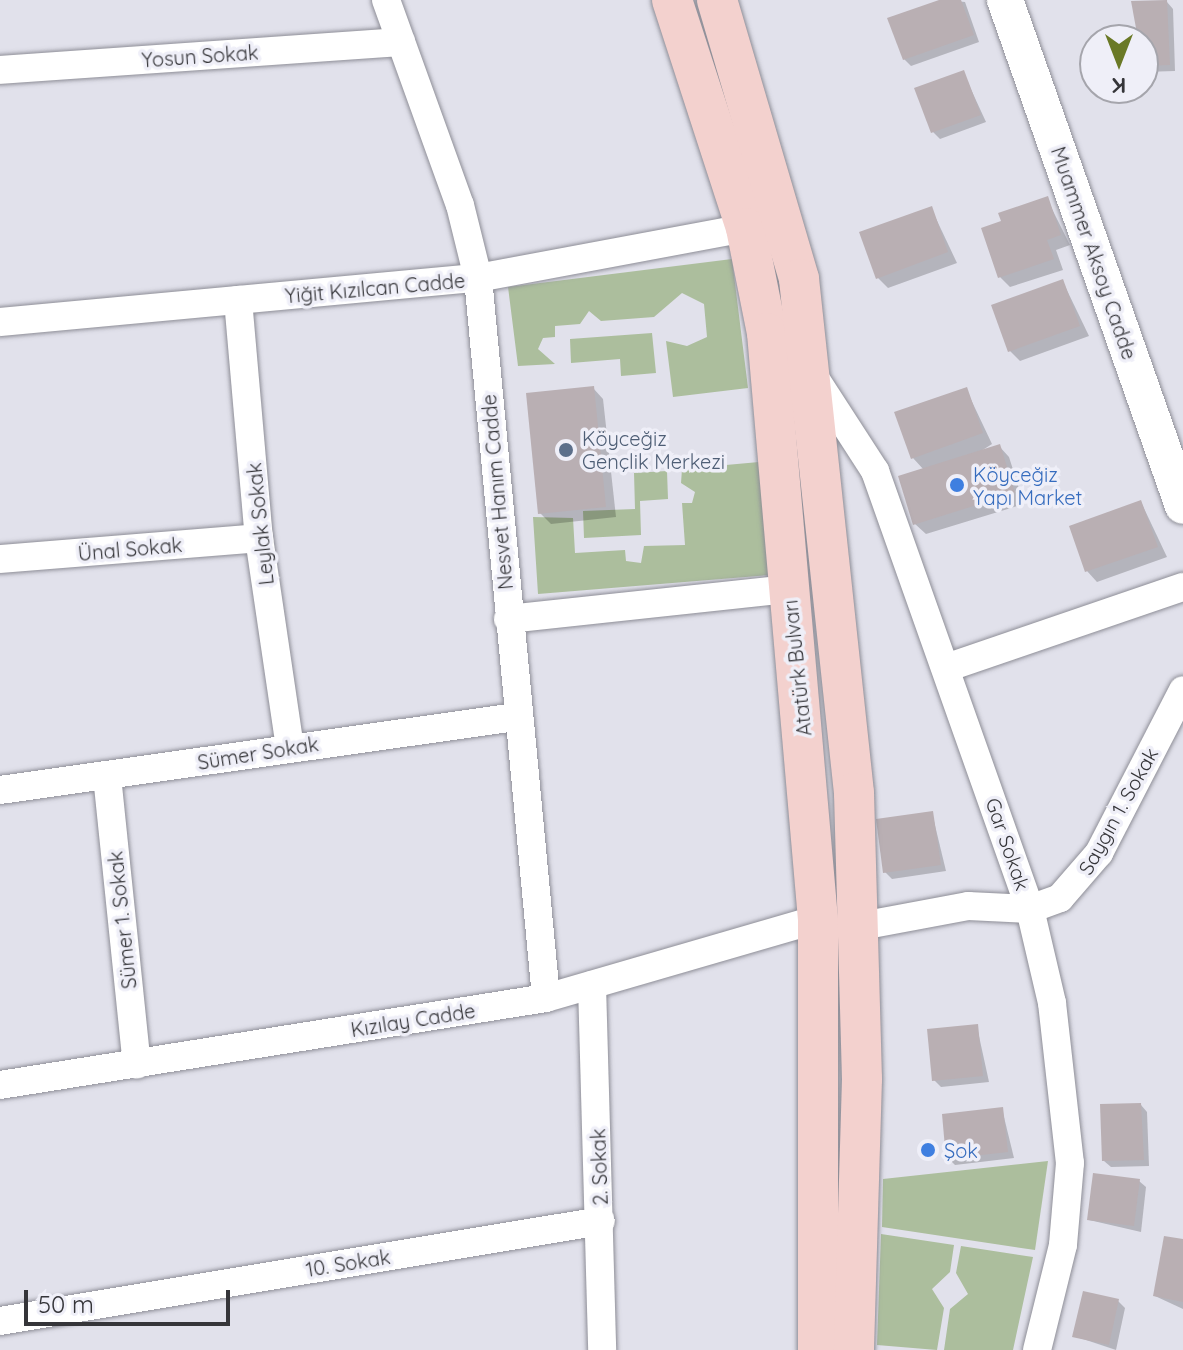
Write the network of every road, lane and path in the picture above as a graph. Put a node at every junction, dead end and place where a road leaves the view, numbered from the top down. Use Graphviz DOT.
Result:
graph roads {
  1 [pos="386,0"];
  2 [pos="672,0"];
  3 [pos="717,0"];
  4 [pos="1005,0"];
  5 [pos="401,42"];
  6 [pos="0,70"];
  7 [pos="746,228"];
  8 [pos="478,278"];
  9 [pos="238,300"];
  10 [pos="0,322"];
  11 [pos="809,370"];
  12 [pos="1183,506"];
  13 [pos="259,538"];
  14 [pos="0,559"];
  15 [pos="1183,587"];
  16 [pos="789,589"];
  17 [pos="508,619"];
  18 [pos="946,668"];
  19 [pos="1183,690"];
  20 [pos="516,717"];
  21 [pos="290,748"];
  22 [pos="107,776"];
  23 [pos="0,790"];
  24 [pos="1030,909"];
  25 [pos="818,919"];
  26 [pos="861,926"];
  27 [pos="592,985"];
  28 [pos="546,998"];
  29 [pos="137,1064"];
  30 [pos="0,1085"];
  31 [pos="601,1221"];
  32 [pos="0,1321"];
  33 [pos="602,1350"];
  34 [pos="818,1350"];
  35 [pos="854,1350"];
  36 [pos="1037,1350"];
  1 -- 5 [label="street, Nesvet Hanım Cadde"];
  2 -- 7 [label="main road, Atatürk Bulvarı"];
  3 -- 11 [label="main road"];
  4 -- 12 [label="street, Muammer Aksoy Cadde"];
  5 -- 6 [label="street, Yosun Sokak"];
  5 -- 8 [label="street, Nesvet Hanım Cadde"];
  7 -- 8 [label="street, Yiğit Kızılcan Cadde"];
  7 -- 16 [label="main road, Atatürk Bulvarı"];
  8 -- 9 [label="street, Yiğit Kızılcan Cadde"];
  8 -- 17 [label="street, Nesvet Hanım Cadde"];
  9 -- 10 [label="street, Yiğit Kızılcan Cadde"];
  9 -- 13 [label="street, Leylak Sokak"];
  11 -- 18 [label="street, Gar Sokak"];
  11 -- 26 [label="main road"];
  13 -- 14 [label="street, Ünal Sokak"];
  13 -- 21 [label="street, Leylak Sokak"];
  15 -- 18 [label="street"];
  16 -- 17 [label="street"];
  16 -- 25 [label="main road, Atatürk Bulvarı"];
  17 -- 20 [label="street, Nesvet Hanım Cadde"];
  18 -- 24 [label="street, Gar Sokak"];
  19 -- 24 [label="street, Saygın 1. Sokak"];
  20 -- 21 [label="street, Sümer Sokak"];
  20 -- 28 [label="street, Nesvet Hanım Cadde"];
  21 -- 22 [label="street, Sümer Sokak"];
  22 -- 23 [label="street, Sümer Sokak"];
  22 -- 29 [label="street, Sümer 1. Sokak"];
  24 -- 26 [label="street"];
  24 -- 36 [label="street, Gar Sokak"];
  25 -- 27 [label="street, Kızılay Cadde"];
  25 -- 34 [label="main road, Atatürk Bulvarı"];
  26 -- 35 [label="main road"];
  27 -- 28 [label="street, Kızılay Cadde"];
  27 -- 31 [label="street, 2. Sokak"];
  28 -- 29 [label="street, Kızılay Cadde"];
  29 -- 30 [label="street, Kızılay Cadde"];
  31 -- 32 [label="street, 10. Sokak"];
  31 -- 33 [label="street, 2. Sokak"];
}
